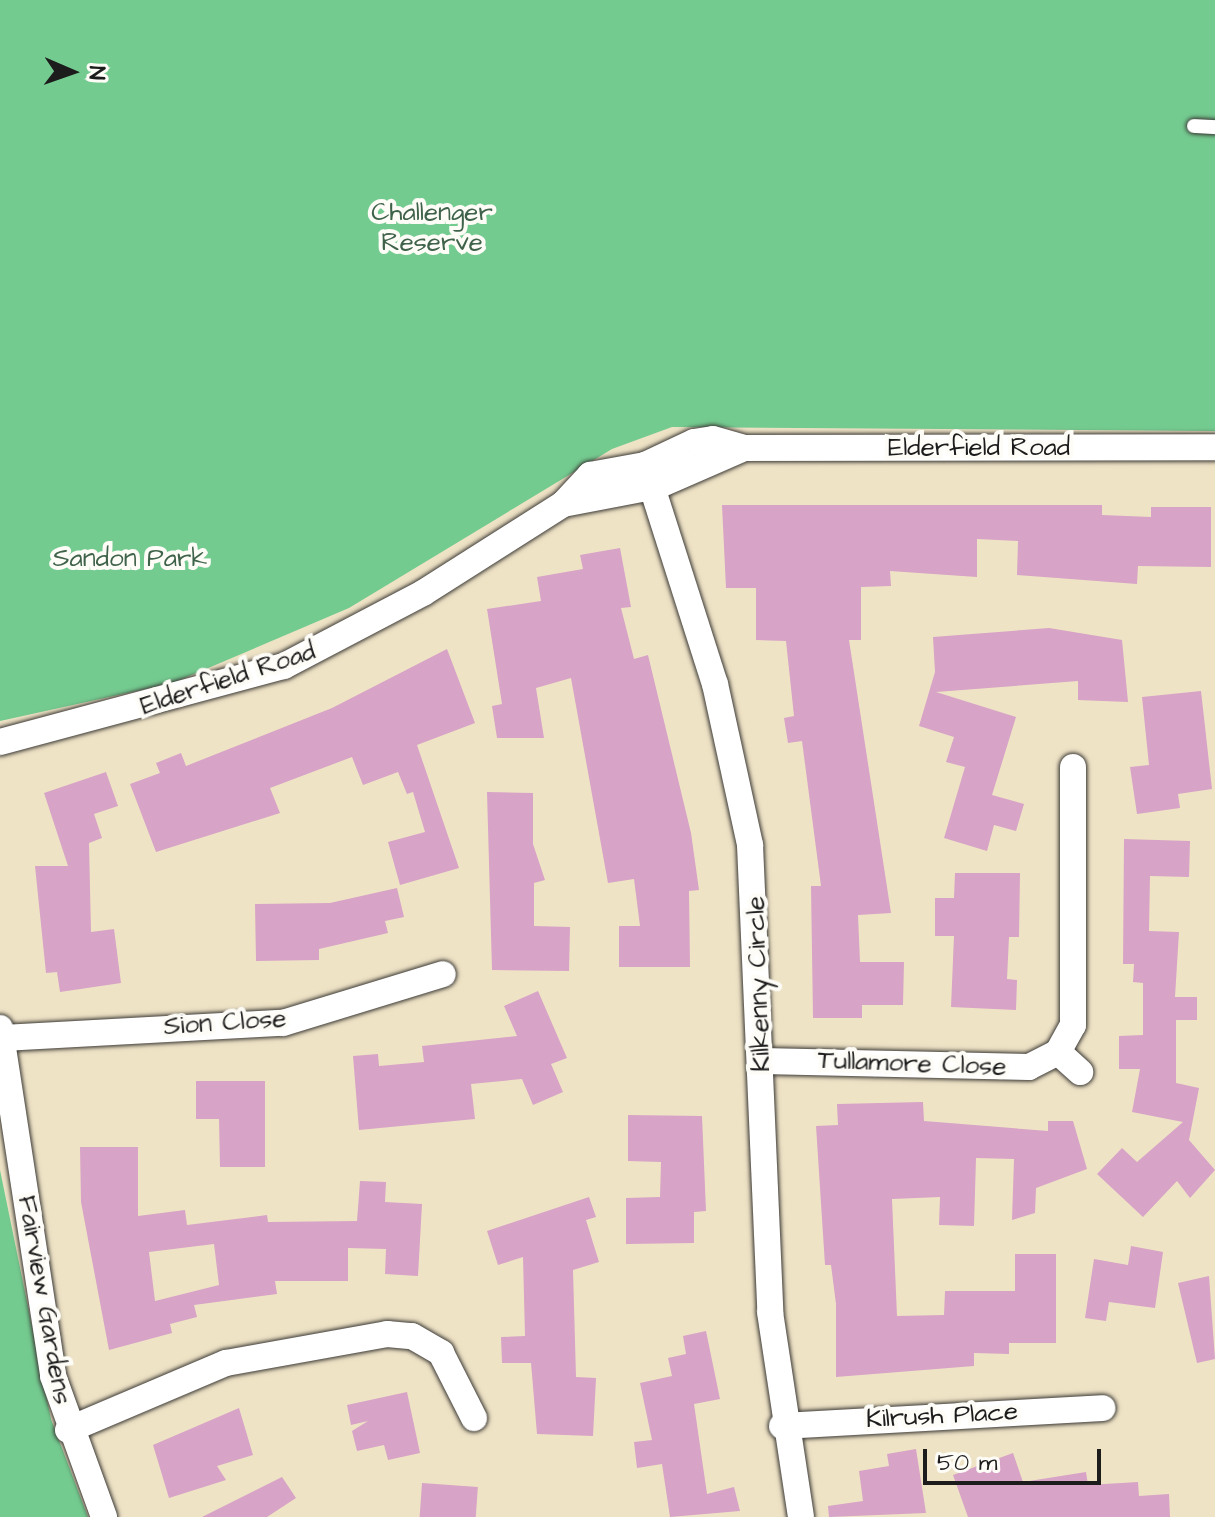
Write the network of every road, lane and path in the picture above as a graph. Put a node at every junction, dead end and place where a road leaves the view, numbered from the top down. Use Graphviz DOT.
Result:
graph roads {
  1 [pos="1194,126"];
  2 [pos="1215,127"];
  3 [pos="1215,447"];
  4 [pos="651,475"];
  5 [pos="0,742"];
  6 [pos="1073,767"];
  7 [pos="443,974"];
  8 [pos="1,1033"];
  9 [pos="1058,1052"];
  10 [pos="762,1061"];
  11 [pos="1080,1072"];
  12 [pos="1102,1408"];
  13 [pos="474,1418"];
  14 [pos="782,1426"];
  15 [pos="68,1430"];
  16 [pos="104,1517"];
  17 [pos="801,1517"];
  1 -- 2 [label="lane"];
  3 -- 4 [label="street, Elderfield Road"];
  4 -- 5 [label="street, Elderfield Road"];
  4 -- 10 [label="street, Kilkenny Circle"];
  6 -- 9 [label="street"];
  7 -- 8 [label="street, Sion Close"];
  8 -- 15 [label="street, Fairview Gardens"];
  9 -- 10 [label="street, Tullamore Close"];
  9 -- 11 [label="street"];
  10 -- 14 [label="street, Kilkenny Circle"];
  12 -- 14 [label="street, Kilrush Place"];
  13 -- 15 [label="street"];
  14 -- 17 [label="street, Kilkenny Circle"];
  15 -- 16 [label="street, Fairview Gardens"];
}
